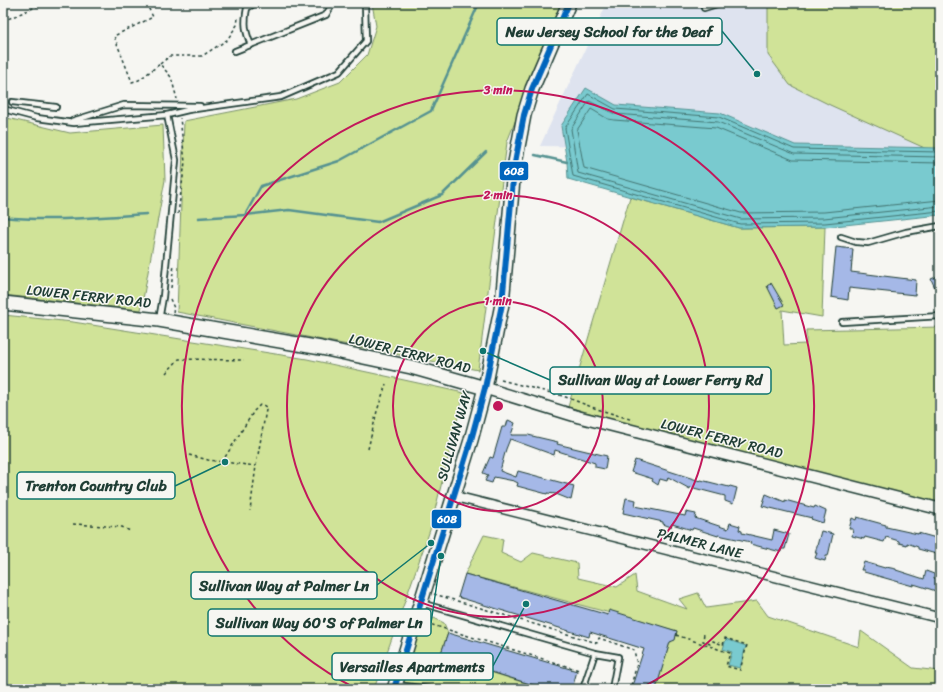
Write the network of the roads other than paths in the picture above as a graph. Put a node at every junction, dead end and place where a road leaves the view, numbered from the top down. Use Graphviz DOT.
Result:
graph roads {
  1 [pos="255,3"];
  2 [pos="333,3"];
  3 [pos="364,3"];
  4 [pos="569,3"];
  5 [pos="720,3"];
  6 [pos="704,8"];
  7 [pos="251,45"];
  8 [pos="235,51"];
  9 [pos="12,102"];
  10 [pos="56,107"];
  11 [pos="212,107"];
  12 [pos="3,108"];
  13 [pos="167,115"];
  14 [pos="69,122"];
  15 [pos="940,226"];
  16 [pos="841,237"];
  17 [pos="3,303"];
  18 [pos="940,316"];
  19 [pos="165,321"];
  20 [pos="842,322"];
  21 [pos="485,388"];
  22 [pos="453,496"];
  23 [pos="940,509"];
  24 [pos="420,603"];
  25 [pos="940,618"];
  26 [pos="595,653"];
  27 [pos="395,687"];
  28 [pos="429,689"];
  29 [pos="583,689"];
  30 [pos="612,689"];
  1 -- 7 [label="lane"];
  2 -- 7 [label="lane"];
  3 -- 11 [label="lane"];
  4 -- 21 [label="main road, SULLIVAN WAY"];
  5 -- 6 [label="lane"];
  7 -- 8 [label="lane"];
  9 -- 10 [label="lane"];
  11 -- 13 [label="lane"];
  11 -- 14 [label="lane"];
  12 -- 14 [label="lane"];
  13 -- 14 [label="lane"];
  13 -- 19 [label="lane"];
  15 -- 16 [label="lane"];
  17 -- 19 [label="main road, LOWER FERRY ROAD"];
  18 -- 20 [label="lane"];
  19 -- 21 [label="main road, LOWER FERRY ROAD"];
  21 -- 22 [label="main road, SULLIVAN WAY"];
  21 -- 23 [label="street, LOWER FERRY ROAD"];
  22 -- 24 [label="main road, SULLIVAN WAY"];
  22 -- 25 [label="street, PALMER LANE"];
  24 -- 26 [label="lane"];
  24 -- 27 [label="main road, SULLIVAN WAY"];
  26 -- 29 [label="lane"];
  26 -- 30 [label="lane"];
  27 -- 28 [label="lane"];
}
